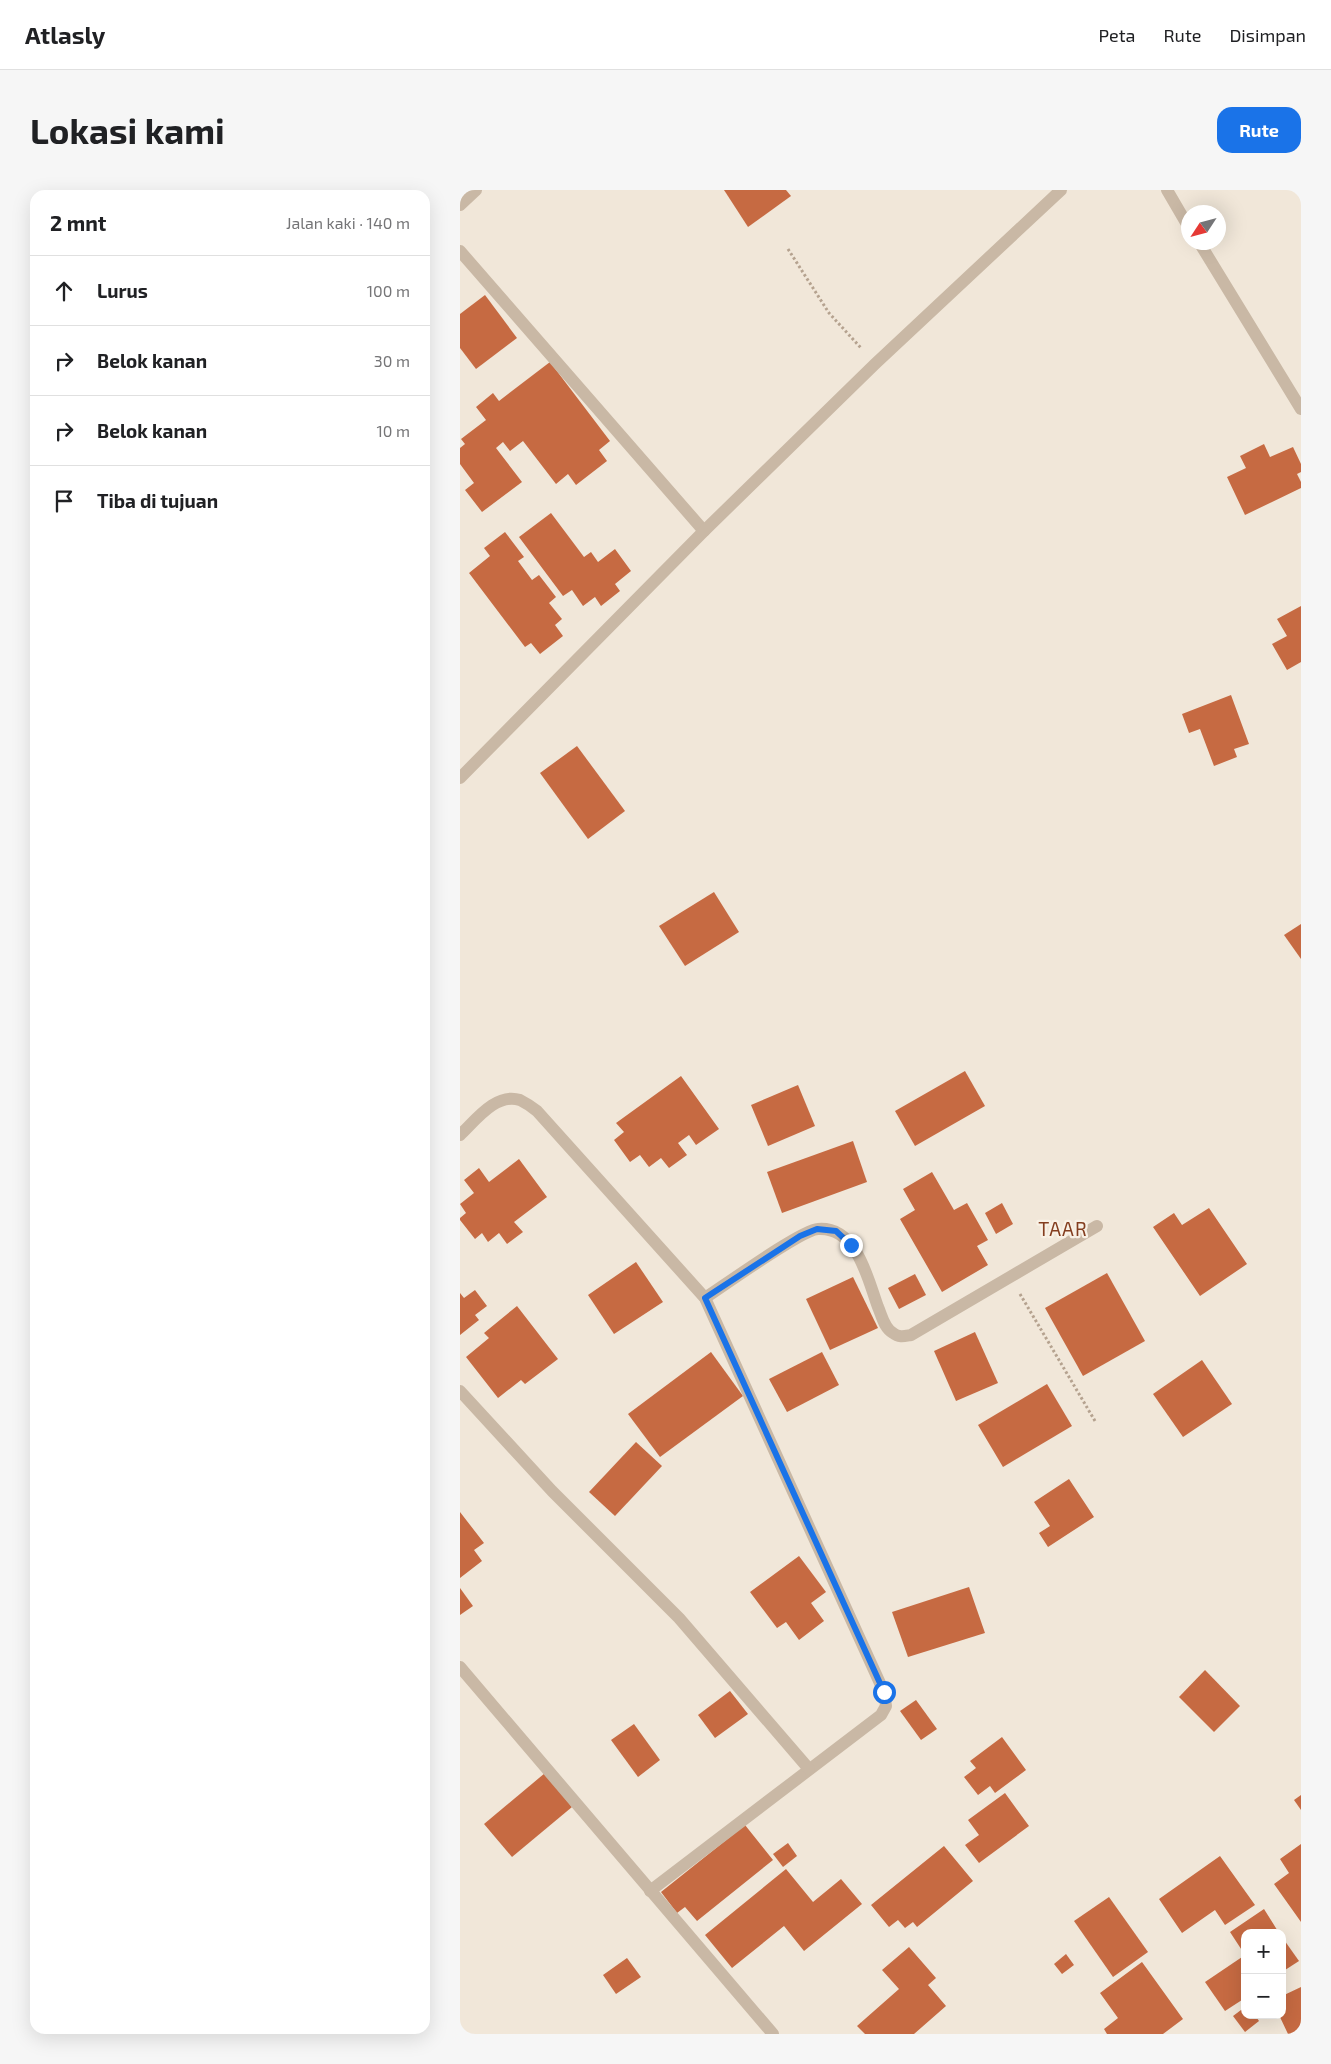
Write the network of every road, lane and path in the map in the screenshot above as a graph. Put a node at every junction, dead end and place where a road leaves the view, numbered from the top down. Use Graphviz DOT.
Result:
graph roads {
  1 [pos="476,190"];
  2 [pos="1061,190"];
  3 [pos="1167,190"];
  4 [pos="460,205"];
  5 [pos="1181,214"];
  6 [pos="788,249"];
  7 [pos="1204,250"];
  8 [pos="460,251"];
  9 [pos="875,364"];
  10 [pos="1301,409"];
  11 [pos="704,531"];
  12 [pos="460,778"];
  13 [pos="460,1134"];
  14 [pos="1097,1226"];
  15 [pos="1010,1277"];
  16 [pos="705,1298"];
  17 [pos="460,1391"];
  18 [pos="1095,1421"];
  19 [pos="460,1667"];
  20 [pos="809,1770"];
  21 [pos="650,1891"];
  22 [pos="773,2034"];
  1 -- 4 [label="street"];
  2 -- 9 [label="street"];
  3 -- 5 [label="street"];
  6 -- 9 [label="path"];
  7 -- 10 [label="street"];
  8 -- 11 [label="street"];
  9 -- 11 [label="street"];
  11 -- 12 [label="street"];
  13 -- 16 [label="street"];
  14 -- 15 [label="street"];
  15 -- 16 [label="street"];
  15 -- 18 [label="path"];
  16 -- 20 [label="street"];
  17 -- 20 [label="street"];
  19 -- 21 [label="street"];
  20 -- 21 [label="street"];
  21 -- 22 [label="street"];
}
